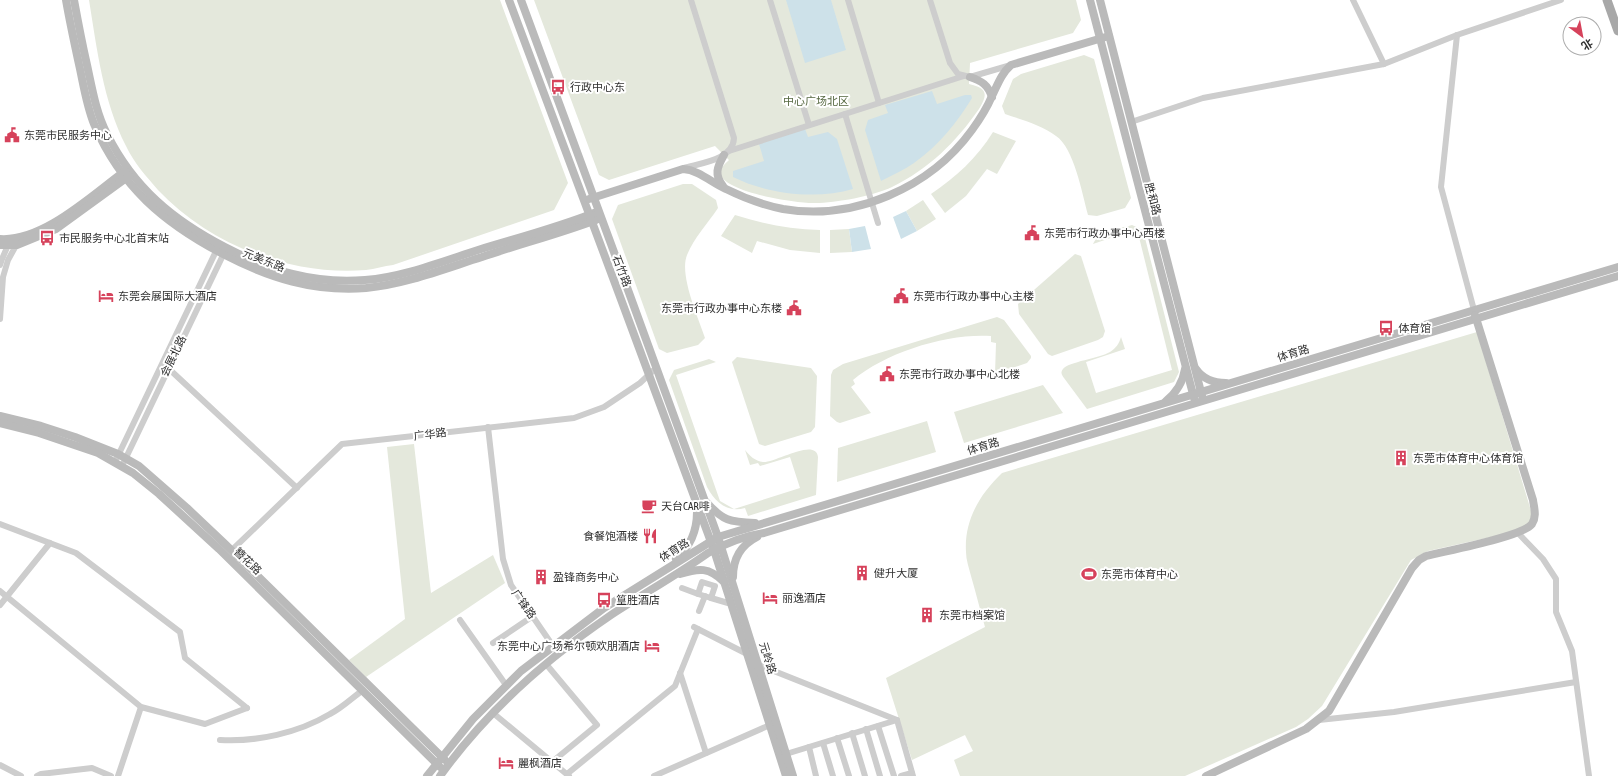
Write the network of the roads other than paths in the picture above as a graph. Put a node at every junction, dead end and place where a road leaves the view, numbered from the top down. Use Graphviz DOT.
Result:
graph roads {
  1 [pos="66,0"];
  2 [pos="74,0"];
  3 [pos="509,0"];
  4 [pos="520,0"];
  5 [pos="691,0"];
  6 [pos="770,0"];
  7 [pos="848,0"];
  8 [pos="930,0"];
  9 [pos="1090,0"];
  10 [pos="1100,0"];
  11 [pos="1353,0"];
  12 [pos="1561,0"];
  13 [pos="1608,0"];
  14 [pos="1618,31"];
  15 [pos="1457,35"];
  16 [pos="1109,36"];
  17 [pos="1100,38"];
  18 [pos="1384,64"];
  19 [pos="1011,65"];
  20 [pos="967,77"];
  21 [pos="992,96"];
  22 [pos="880,103"];
  23 [pos="845,114"];
  24 [pos="1131,122"];
  25 [pos="809,125"];
  26 [pos="727,153"];
  27 [pos="683,169"];
  28 [pos="127,174"];
  29 [pos="725,189"];
  30 [pos="593,198"];
  31 [pos="584,201"];
  32 [pos="871,202"];
  33 [pos="600,215"];
  34 [pos="591,218"];
  35 [pos="878,223"];
  36 [pos="0,239"];
  37 [pos="11,242"];
  38 [pos="221,249"];
  39 [pos="0,265"];
  40 [pos="1618,267"];
  41 [pos="1618,276"];
  42 [pos="1474,310"];
  43 [pos="0,319"];
  44 [pos="1476,319"];
  45 [pos="1195,365"];
  46 [pos="168,368"];
  47 [pos="656,368"];
  48 [pos="1186,368"];
  49 [pos="648,374"];
  50 [pos="1232,382"];
  51 [pos="1197,393"];
  52 [pos="1199,402"];
  53 [pos="1158,405"];
  54 [pos="0,416"];
  55 [pos="0,424"];
  56 [pos="488,427"];
  57 [pos="120,460"];
  58 [pos="297,488"];
  59 [pos="700,502"];
  60 [pos="0,524"];
  61 [pos="762,524"];
  62 [pos="764,533"];
  63 [pos="1518,533"];
  64 [pos="50,544"];
  65 [pos="716,544"];
  66 [pos="232,550"];
  67 [pos="665,569"];
  68 [pos="711,576"];
  69 [pos="670,578"];
  70 [pos="729,583"];
  71 [pos="708,584"];
  72 [pos="682,588"];
  73 [pos="0,591"];
  74 [pos="704,596"];
  75 [pos="7,597"];
  76 [pos="728,603"];
  77 [pos="0,605"];
  78 [pos="699,611"];
  79 [pos="533,616"];
  80 [pos="460,620"];
  81 [pos="492,643"];
  82 [pos="553,646"];
  83 [pos="748,654"];
  84 [pos="546,664"];
  85 [pos="759,665"];
  86 [pos="680,672"];
  87 [pos="1576,682"];
  88 [pos="506,685"];
  89 [pos="363,690"];
  90 [pos="141,707"];
  91 [pos="493,713"];
  92 [pos="897,720"];
  93 [pos="1319,720"];
  94 [pos="770,725"];
  95 [pos="878,726"];
  96 [pos="866,729"];
  97 [pos="852,733"];
  98 [pos="837,738"];
  99 [pos="220,740"];
  100 [pos="823,742"];
  101 [pos="809,747"];
  102 [pos="706,753"];
  103 [pos="786,754"];
  104 [pos="439,760"];
  105 [pos="552,762"];
  106 [pos="449,763"];
  107 [pos="0,765"];
  108 [pos="442,773"];
  109 [pos="912,774"];
  110 [pos="568,775"];
  111 [pos="21,776"];
  112 [pos="37,776"];
  113 [pos="112,776"];
  114 [pos="118,776"];
  115 [pos="427,776"];
  116 [pos="654,776"];
  117 [pos="786,776"];
  118 [pos="793,776"];
  119 [pos="816,776"];
  120 [pos="833,776"];
  121 [pos="849,776"];
  122 [pos="865,776"];
  123 [pos="880,776"];
  124 [pos="894,776"];
  125 [pos="901,776"];
  126 [pos="1206,776"];
  127 [pos="1589,776"];
  1 -- 28 [label="street, 元美东路"];
  2 -- 28 [label="street, 元美东路"];
  3 -- 31 [label="street, 石竹路"];
  4 -- 30 [label="street, 石竹路"];
  5 -- 26 [label="street"];
  6 -- 25 [label="street"];
  7 -- 22 [label="street"];
  8 -- 20 [label="street"];
  9 -- 17 [label="street, 胜和路"];
  10 -- 16 [label="street, 胜和路"];
  11 -- 18 [label="street"];
  12 -- 15 [label="street"];
  13 -- 14 [label="main road"];
  15 -- 18 [label="street"];
  15 -- 42 [label="street"];
  16 -- 17 [label="street"];
  16 -- 24 [label="street, 胜和路"];
  17 -- 19 [label="street"];
  17 -- 48 [label="street, 胜和路"];
  18 -- 24 [label="street"];
  19 -- 20 [label="street"];
  19 -- 21 [label="street"];
  20 -- 21 [label="street"];
  20 -- 22 [label="street"];
  21 -- 32 [label="street"];
  22 -- 23 [label="street"];
  23 -- 25 [label="street"];
  23 -- 32 [label="street"];
  24 -- 45 [label="street, 胜和路"];
  25 -- 26 [label="street"];
  26 -- 27 [label="street"];
  26 -- 29 [label="street"];
  27 -- 29 [label="street"];
  27 -- 30 [label="street"];
  28 -- 37 [label="street"];
  28 -- 38 [label="street, 元美东路"];
  29 -- 32 [label="street"];
  30 -- 31 [label="street"];
  30 -- 33 [label="street, 石竹路"];
  31 -- 34 [label="street, 石竹路"];
  32 -- 35 [label="street"];
  33 -- 34 [label="street, 元美东路"];
  33 -- 47 [label="street, 石竹路"];
  34 -- 38 [label="street, 元美东路"];
  34 -- 49 [label="street, 石竹路"];
  36 -- 37 [label="street"];
  37 -- 39 [label="street"];
  37 -- 43 [label="street"];
  38 -- 46 [label="street, 会展北路"];
  38 -- 57 [label="street, 会展北路"];
  40 -- 42 [label="street, 体育路"];
  41 -- 44 [label="street, 体育路"];
  42 -- 44 [label="street"];
  42 -- 50 [label="street, 体育路"];
  44 -- 52 [label="street, 体育路"];
  44 -- 63 [label="street"];
  45 -- 50 [label="street"];
  45 -- 51 [label="street, 胜和路"];
  46 -- 57 [label="street, 会展北路"];
  46 -- 58 [label="street"];
  47 -- 49 [label="street, 广华路"];
  47 -- 59 [label="street, 石竹路"];
  48 -- 51 [label="street, 胜和路"];
  48 -- 53 [label="street"];
  49 -- 56 [label="street, 广华路"];
  49 -- 59 [label="street, 石竹路"];
  50 -- 51 [label="street, 体育路"];
  51 -- 52 [label="street, 胜和路"];
  51 -- 53 [label="street, 体育路"];
  52 -- 62 [label="street, 体育路"];
  53 -- 61 [label="street, 体育路"];
  54 -- 57 [label="street, 簪花路"];
  55 -- 57 [label="street, 簪花路"];
  56 -- 58 [label="street, 广华路"];
  56 -- 79 [label="street, 广锋路"];
  57 -- 66 [label="street, 簪花路"];
  57 -- 89 [label="street, 簪花路"];
  58 -- 66 [label="street, 广华路"];
  59 -- 61 [label="street"];
  59 -- 65 [label="street, 石竹路"];
  59 -- 67 [label="street"];
  60 -- 64 [label="street"];
  61 -- 65 [label="street, 体育路"];
  62 -- 65 [label="street, 体育路"];
  62 -- 70 [label="street"];
  63 -- 87 [label="street"];
  63 -- 93 [label="street"];
  64 -- 75 [label="street"];
  64 -- 90 [label="street"];
  65 -- 67 [label="street, 体育路"];
  65 -- 69 [label="street, 体育路"];
  65 -- 70 [label="street, 元岭路"];
  66 -- 104 [label="street, 簪花路"];
  67 -- 82 [label="street, 体育路"];
  68 -- 71 [label="street"];
  69 -- 70 [label="street"];
  69 -- 84 [label="street, 体育路"];
  70 -- 83 [label="street, 元岭路"];
  70 -- 85 [label="street, 元岭路"];
  71 -- 74 [label="street"];
  71 -- 74 [label="street"];
  72 -- 74 [label="street"];
  73 -- 75 [label="street"];
  74 -- 76 [label="street"];
  74 -- 78 [label="street"];
  75 -- 77 [label="street"];
  75 -- 90 [label="street"];
  79 -- 81 [label="street"];
  79 -- 82 [label="street, 广锋路"];
  80 -- 88 [label="street"];
  82 -- 88 [label="street, 体育路"];
  83 -- 86 [label="street"];
  83 -- 94 [label="street, 元岭路"];
  84 -- 91 [label="street, 体育路"];
  84 -- 105 [label="street"];
  85 -- 92 [label="street"];
  85 -- 103 [label="street, 元岭路"];
  86 -- 102 [label="street"];
  86 -- 110 [label="street"];
  87 -- 93 [label="street"];
  87 -- 127 [label="street"];
  88 -- 104 [label="street, 体育路"];
  89 -- 99 [label="street"];
  89 -- 104 [label="street, 簪花路"];
  90 -- 114 [label="street"];
  91 -- 105 [label="street"];
  91 -- 106 [label="street, 体育路"];
  92 -- 95 [label="street"];
  92 -- 109 [label="street"];
  93 -- 126 [label="street"];
  94 -- 102 [label="street"];
  94 -- 117 [label="street, 元岭路"];
  95 -- 96 [label="street"];
  95 -- 124 [label="street"];
  96 -- 97 [label="street"];
  96 -- 123 [label="street"];
  97 -- 98 [label="street"];
  97 -- 122 [label="street"];
  98 -- 100 [label="street"];
  98 -- 121 [label="street"];
  100 -- 101 [label="street"];
  100 -- 120 [label="street"];
  101 -- 103 [label="street"];
  101 -- 119 [label="street"];
  102 -- 116 [label="street"];
  103 -- 118 [label="street, 元岭路"];
  104 -- 106 [label="street"];
  104 -- 108 [label="street, 簪花路"];
  104 -- 115 [label="street, 体育路"];
  105 -- 110 [label="street"];
  106 -- 108 [label="street, 体育路"];
  107 -- 111 [label="street"];
  109 -- 125 [label="street"];
  112 -- 113 [label="street"];
}
